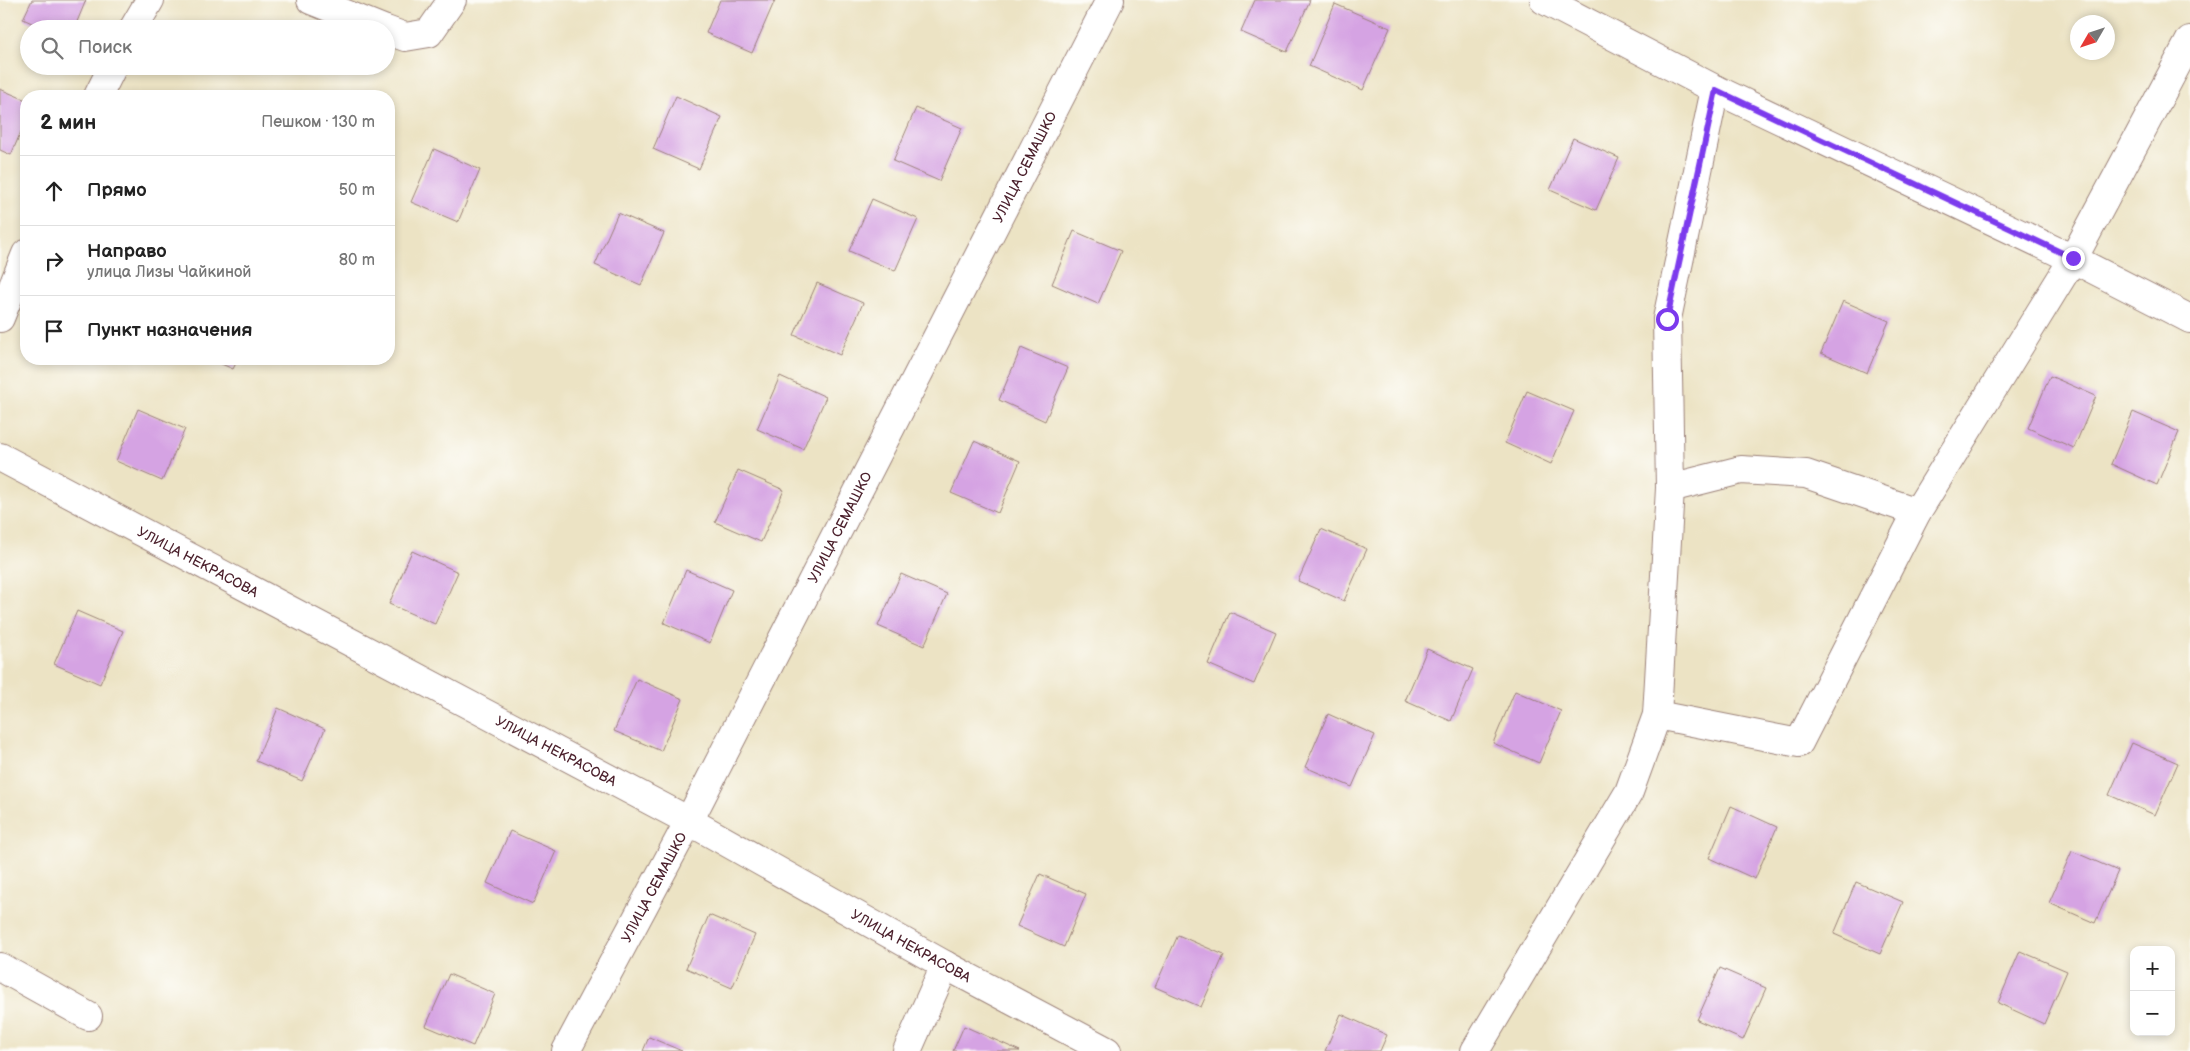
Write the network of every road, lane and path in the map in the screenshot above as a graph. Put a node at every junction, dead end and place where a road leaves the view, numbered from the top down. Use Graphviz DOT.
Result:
graph roads {
  1 [pos="150,0"];
  2 [pos="311,0"];
  3 [pos="452,0"];
  4 [pos="1110,0"];
  5 [pos="1544,0"];
  6 [pos="138,20"];
  7 [pos="362,20"];
  8 [pos="395,33"];
  9 [pos="2190,40"];
  10 [pos="108,75"];
  11 [pos="101,90"];
  12 [pos="1716,90"];
  13 [pos="2073,258"];
  14 [pos="20,269"];
  15 [pos="0,318"];
  16 [pos="2190,319"];
  17 [pos="0,457"];
  18 [pos="1670,488"];
  19 [pos="1917,512"];
  20 [pos="1657,715"];
  21 [pos="689,821"];
  22 [pos="945,965"];
  23 [pos="0,968"];
  24 [pos="88,1016"];
  25 [pos="566,1051"];
  26 [pos="907,1051"];
  27 [pos="1107,1051"];
  28 [pos="1475,1051"];
  1 -- 6 [label="street"];
  2 -- 7 [label="street"];
  3 -- 8 [label="street"];
  4 -- 21 [label="street, УЛИЦА СЕМАШКО"];
  5 -- 12 [label="street"];
  9 -- 13 [label="street"];
  10 -- 11 [label="street"];
  12 -- 13 [label="street"];
  12 -- 18 [label="street"];
  13 -- 16 [label="street"];
  13 -- 19 [label="street"];
  14 -- 15 [label="street"];
  17 -- 21 [label="street, УЛИЦА НЕКРАСОВА"];
  18 -- 19 [label="street"];
  18 -- 20 [label="street"];
  19 -- 20 [label="street"];
  20 -- 28 [label="street"];
  21 -- 22 [label="street, УЛИЦА НЕКРАСОВА"];
  21 -- 25 [label="street, УЛИЦА СЕМАШКО"];
  22 -- 26 [label="street"];
  22 -- 27 [label="street, УЛИЦА НЕКРАСОВА"];
  23 -- 24 [label="street"];
}
